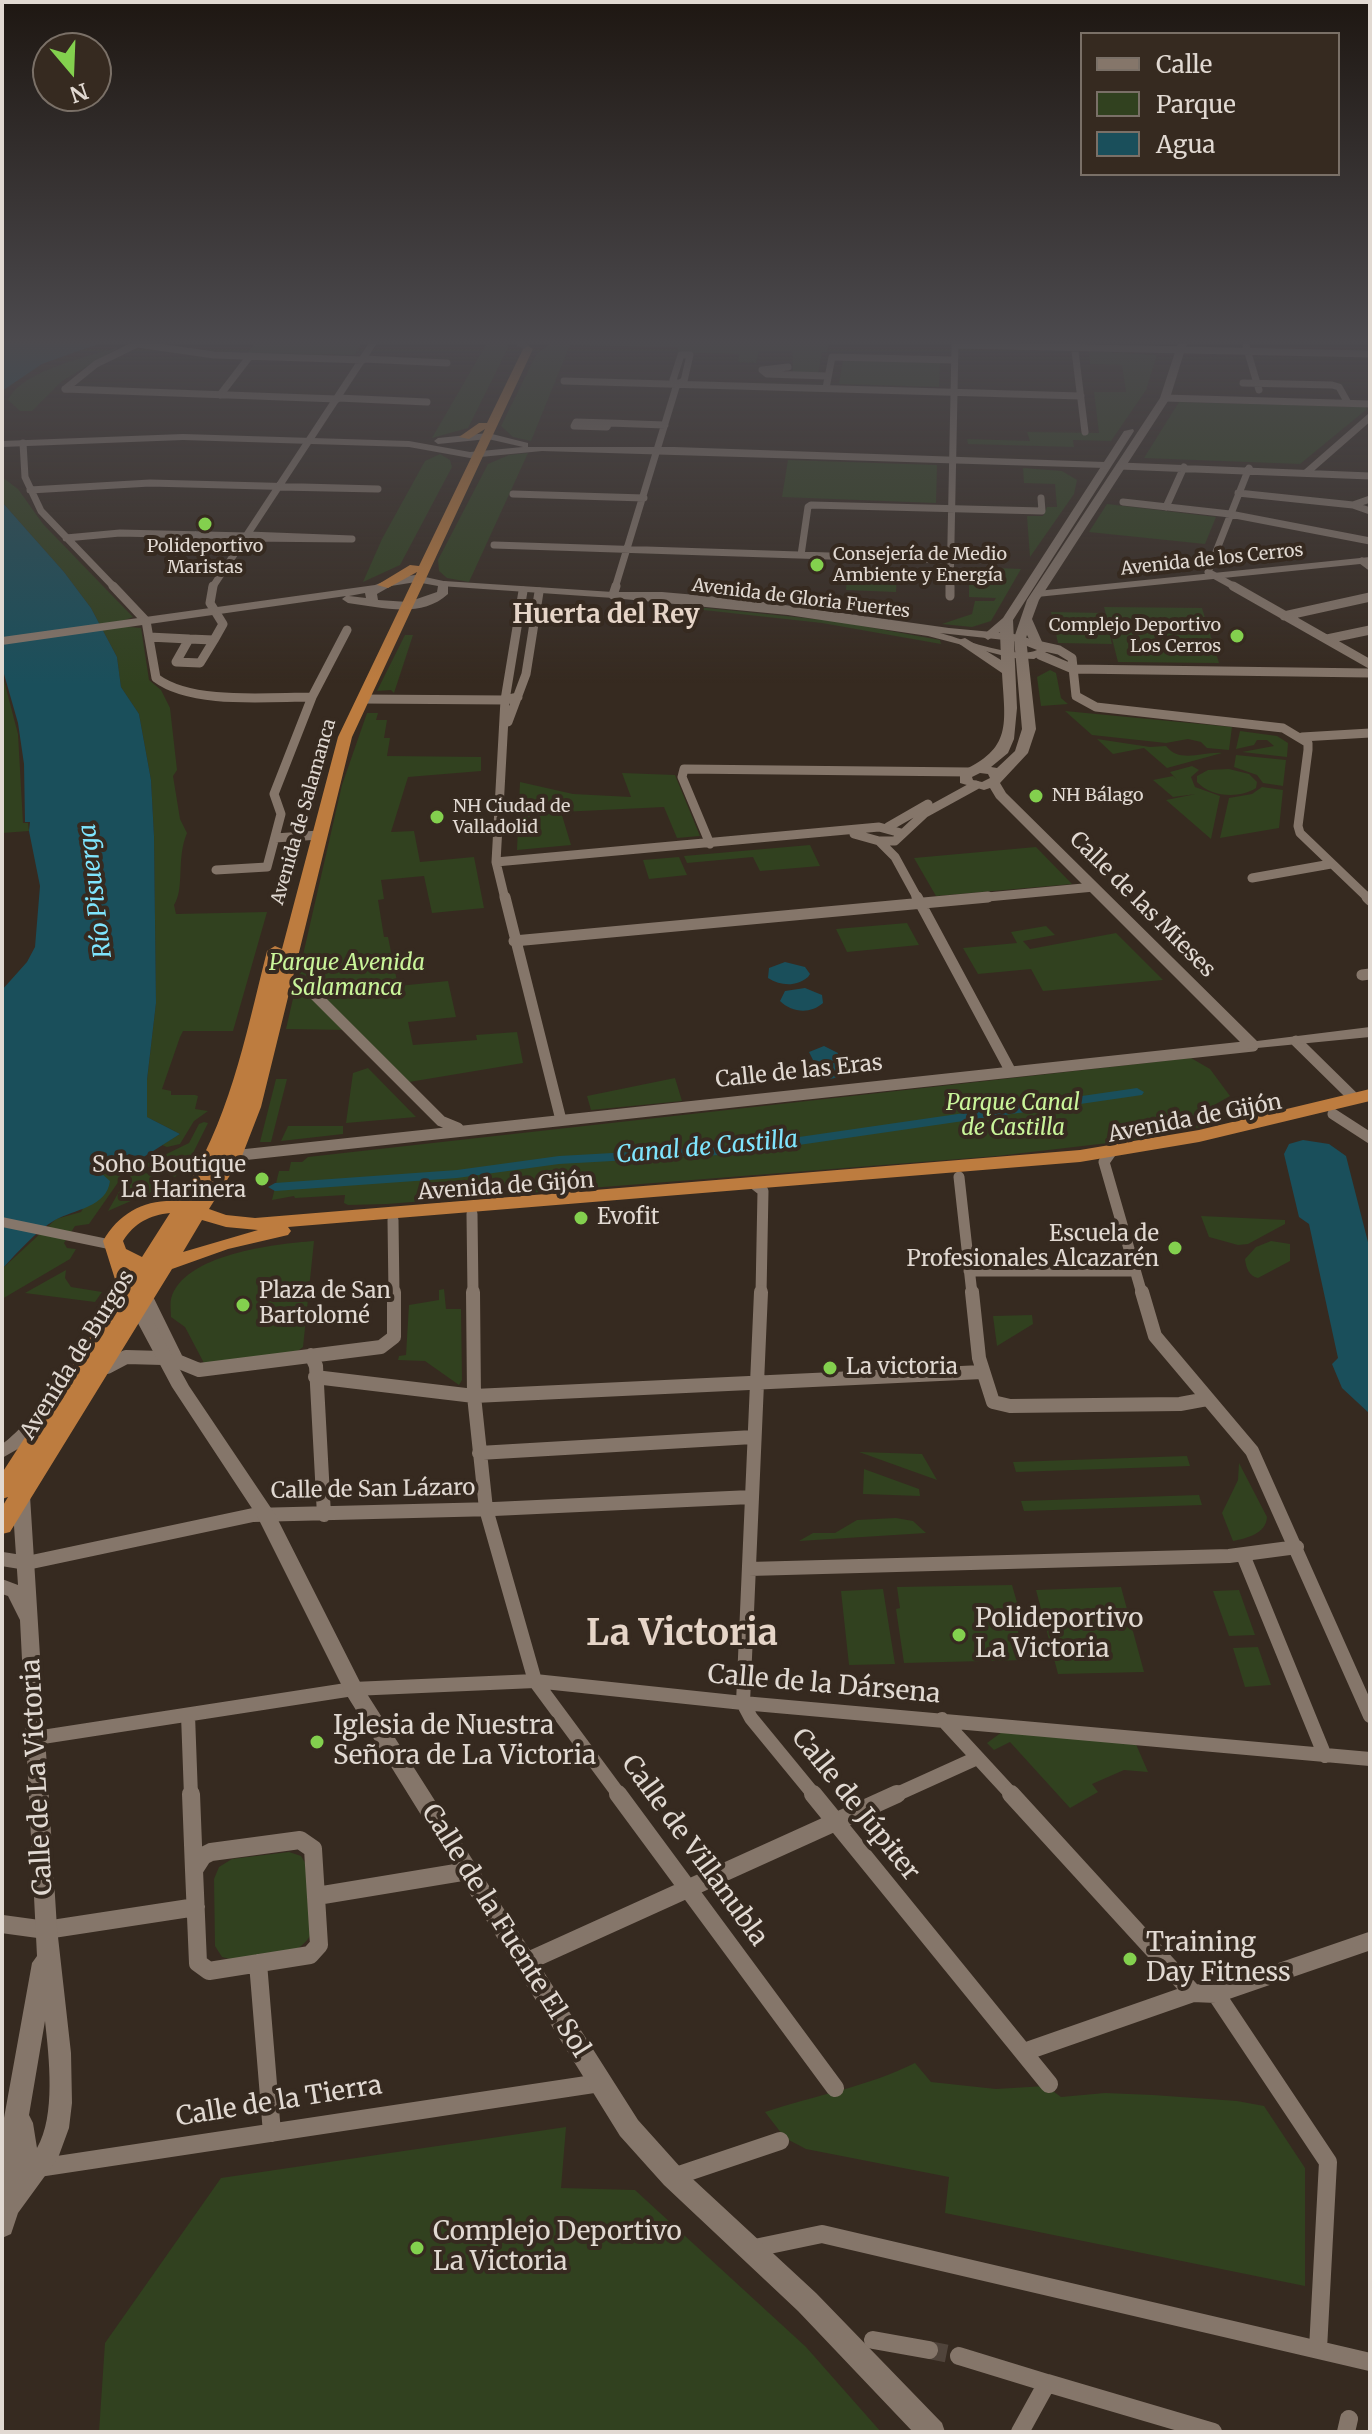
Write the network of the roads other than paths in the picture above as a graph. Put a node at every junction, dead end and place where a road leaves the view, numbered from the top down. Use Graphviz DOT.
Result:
graph roads {
  1 [pos="24,457"];
  2 [pos="299,457"];
  3 [pos="483,457"];
  4 [pos="483,457"];
  5 [pos="656,457"];
  6 [pos="840,457"];
  7 [pos="951,457"];
  8 [pos="1097,457"];
  9 [pos="1111,457"];
  10 [pos="1126,457"];
  11 [pos="1325,457"];
  12 [pos="951,460"];
  13 [pos="1123,462"];
  14 [pos="1061,464"];
  15 [pos="1105,465"];
  16 [pos="1184,467"];
  17 [pos="1248,469"];
  18 [pos="1307,472"];
  19 [pos="1370,474"];
  20 [pos="1094,481"];
  21 [pos="279,487"];
  22 [pos="30,490"];
  23 [pos="1238,493"];
  24 [pos="513,494"];
  25 [pos="644,498"];
  26 [pos="1041,498"];
  27 [pos="1370,499"];
  28 [pos="1123,502"];
  29 [pos="1353,505"];
  30 [pos="1166,507"];
  31 [pos="952,508"];
  32 [pos="1370,511"];
  33 [pos="1230,514"];
  34 [pos="1085,519"];
  35 [pos="247,537"];
  36 [pos="66,538"];
  37 [pos="1370,541"];
  38 [pos="494,545"];
  39 [pos="627,549"];
  40 [pos="801,555"];
  41 [pos="951,560"];
  42 [pos="1368,561"];
  43 [pos="1210,574"];
  44 [pos="414,575"];
  45 [pos="444,584"];
  46 [pos="380,586"];
  47 [pos="1037,588"];
  48 [pos="498,589"];
  49 [pos="1061,589"];
  50 [pos="1370,589"];
  51 [pos="523,591"];
  52 [pos="539,592"];
  53 [pos="613,595"];
  54 [pos="950,596"];
  55 [pos="1370,597"];
  56 [pos="305,600"];
  57 [pos="430,600"];
  58 [pos="1357,600"];
  59 [pos="373,602"];
  60 [pos="401,610"];
  61 [pos="215,611"];
  62 [pos="1284,616"];
  63 [pos="1026,618"];
  64 [pos="1007,620"];
  65 [pos="146,621"];
  66 [pos="347,630"];
  67 [pos="1370,630"];
  68 [pos="1004,636"];
  69 [pos="149,637"];
  70 [pos="1020,638"];
  71 [pos="189,639"];
  72 [pos="1327,639"];
  73 [pos="215,640"];
  74 [pos="985,640"];
  75 [pos="2,641"];
  76 [pos="515,641"];
  77 [pos="532,641"];
  78 [pos="961,641"];
  79 [pos="1035,651"];
  80 [pos="1004,653"];
  81 [pos="1368,661"];
  82 [pos="1005,670"];
  83 [pos="1073,672"];
  84 [pos="510,673"];
  85 [pos="1370,673"];
  86 [pos="524,678"];
  87 [pos="312,697"];
  88 [pos="518,697"];
  89 [pos="362,699"];
  90 [pos="505,700"];
  91 [pos="510,716"];
  92 [pos="1370,733"];
  93 [pos="503,737"];
  94 [pos="1302,737"];
  95 [pos="983,781"];
  96 [pos="888,827"];
  97 [pos="868,832"];
  98 [pos="312,836"];
  99 [pos="898,837"];
  100 [pos="275,838"];
  101 [pos="880,842"];
  102 [pos="710,844"];
  103 [pos="895,857"];
  104 [pos="496,862"];
  105 [pos="1331,864"];
  106 [pos="216,870"];
  107 [pos="1252,878"];
  108 [pos="1094,887"];
  109 [pos="1370,900"];
  110 [pos="921,904"];
  111 [pos="514,941"];
  112 [pos="283,977"];
  113 [pos="1370,1032"];
  114 [pos="1296,1041"];
  115 [pos="1253,1046"];
  116 [pos="1011,1072"];
  117 [pos="1365,1099"];
  118 [pos="1333,1114"];
  119 [pos="561,1120"];
  120 [pos="441,1121"];
  121 [pos="465,1130"];
  122 [pos="433,1134"];
  123 [pos="1370,1138"];
  124 [pos="232,1156"];
  125 [pos="1108,1157"];
  126 [pos="959,1177"];
  127 [pos="758,1187"];
  128 [pos="191,1209"];
  129 [pos="472,1214"];
  130 [pos="393,1220"];
  131 [pos="2,1222"];
  132 [pos="115,1249"];
  133 [pos="154,1266"];
  134 [pos="969,1271"];
  135 [pos="1133,1271"];
  136 [pos="137,1298"];
  137 [pos="311,1355"];
  138 [pos="163,1358"];
  139 [pos="199,1370"];
  140 [pos="982,1372"];
  141 [pos="315,1377"];
  142 [pos="759,1383"];
  143 [pos="181,1387"];
  144 [pos="71,1396"];
  145 [pos="474,1396"];
  146 [pos="1207,1399"];
  147 [pos="39,1431"];
  148 [pos="753,1437"];
  149 [pos="2,1452"];
  150 [pos="479,1453"];
  151 [pos="7,1486"];
  152 [pos="751,1497"];
  153 [pos="486,1509"];
  154 [pos="266,1514"];
  155 [pos="324,1515"];
  156 [pos="2,1526"];
  157 [pos="1297,1547"];
  158 [pos="1243,1555"];
  159 [pos="2,1559"];
  160 [pos="27,1563"];
  161 [pos="749,1569"];
  162 [pos="2,1586"];
  163 [pos="30,1624"];
  164 [pos="535,1681"];
  165 [pos="353,1689"];
  166 [pos="743,1703"];
  167 [pos="188,1715"];
  168 [pos="1370,1716"];
  169 [pos="942,1719"];
  170 [pos="36,1738"];
  171 [pos="1325,1756"];
  172 [pos="977,1758"];
  173 [pos="1370,1759"];
  174 [pos="835,1823"];
  175 [pos="194,1870"];
  176 [pos="468,1871"];
  177 [pos="690,1889"];
  178 [pos="317,1896"];
  179 [pos="196,1907"];
  180 [pos="2,1924"];
  181 [pos="46,1930"];
  182 [pos="1369,1942"];
  183 [pos="526,1962"];
  184 [pos="258,1963"];
  185 [pos="1193,1993"];
  186 [pos="1216,1994"];
  187 [pos="1024,2052"];
  188 [pos="600,2083"];
  189 [pos="1049,2084"];
  190 [pos="835,2088"];
  191 [pos="20,2101"];
  192 [pos="272,2133"];
  193 [pos="780,2141"];
  194 [pos="38,2168"];
  195 [pos="673,2177"];
  196 [pos="4,2218"];
  197 [pos="749,2250"];
  198 [pos="873,2340"];
  199 [pos="1318,2349"];
  200 [pos="929,2350"];
  201 [pos="959,2356"];
  202 [pos="1370,2362"];
  203 [pos="1047,2383"];
  204 [pos="932,2432"];
  205 [pos="1020,2432"];
  206 [pos="1213,2432"];
  1 -- 22 [label="street"];
  2 -- 21 [label="street"];
  3 -- 44 [label="highway, Avenida de Salamanca"];
  4 -- 44 [label="highway, Avenida de Salamanca"];
  5 -- 25 [label="street"];
  6 -- 12 [label="street"];
  7 -- 12 [label="street"];
  8 -- 14 [label="street"];
  9 -- 15 [label="main road"];
  10 -- 13 [label="main road"];
  11 -- 18 [label="street"];
  12 -- 14 [label="street"];
  12 -- 31 [label="street"];
  13 -- 15 [label="main road"];
  13 -- 16 [label="street"];
  13 -- 17 [label="street"];
  13 -- 34 [label="main road"];
  14 -- 15 [label="street"];
  14 -- 20 [label="street"];
  15 -- 20 [label="main road"];
  15 -- 34 [label="main road"];
  16 -- 17 [label="street"];
  16 -- 30 [label="street"];
  17 -- 18 [label="street"];
  17 -- 23 [label="street"];
  18 -- 19 [label="street"];
  20 -- 47 [label="main road"];
  21 -- 21 [label="street"];
  21 -- 22 [label="street"];
  21 -- 35 [label="street"];
  22 -- 36 [label="street"];
  23 -- 29 [label="street"];
  23 -- 33 [label="street"];
  24 -- 25 [label="street"];
  25 -- 39 [label="street"];
  26 -- 31 [label="street"];
  27 -- 29 [label="street"];
  28 -- 30 [label="street"];
  29 -- 32 [label="street"];
  30 -- 33 [label="street"];
  31 -- 40 [label="street"];
  31 -- 41 [label="street"];
  33 -- 37 [label="street"];
  33 -- 43 [label="street"];
  34 -- 47 [label="main road"];
  35 -- 35 [label="street"];
  35 -- 36 [label="street"];
  35 -- 61 [label="street"];
  36 -- 65 [label="street"];
  38 -- 39 [label="street"];
  39 -- 40 [label="street"];
  39 -- 53 [label="street"];
  40 -- 41 [label="street"];
  41 -- 54 [label="street"];
  42 -- 43 [label="street, Avenida de los Cerros"];
  43 -- 49 [label="street, Avenida de los Cerros"];
  43 -- 62 [label="street"];
  44 -- 45 [label="main road"];
  44 -- 46 [label="highway"];
  44 -- 60 [label="highway, Avenida de Salamanca"];
  45 -- 48 [label="street, Avenida de Gloria Fuertes"];
  45 -- 57 [label="main road"];
  46 -- 56 [label="main road"];
  46 -- 59 [label="main road"];
  47 -- 49 [label="street, Avenida de los Cerros"];
  47 -- 49 [label="street, Avenida de los Cerros"];
  47 -- 63 [label="main road"];
  47 -- 64 [label="main road"];
  48 -- 51 [label="street, Avenida de Gloria Fuertes"];
  48 -- 57 [label="street, Avenida de Gloria Fuertes"];
  50 -- 58 [label="street"];
  51 -- 52 [label="street, Avenida de Gloria Fuertes"];
  51 -- 76 [label="street"];
  52 -- 53 [label="street, Avenida de Gloria Fuertes"];
  52 -- 77 [label="street"];
  53 -- 74 [label="street, Avenida de Gloria Fuertes"];
  53 -- 78 [label="street, Avenida de Gloria Fuertes"];
  55 -- 58 [label="street"];
  56 -- 59 [label="main road"];
  56 -- 61 [label="main road"];
  57 -- 60 [label="highway"];
  58 -- 62 [label="street"];
  59 -- 60 [label="main road"];
  60 -- 89 [label="highway, Avenida de Salamanca"];
  60 -- 98 [label="highway, Avenida de Salamanca"];
  61 -- 65 [label="main road"];
  61 -- 73 [label="street"];
  62 -- 72 [label="street"];
  63 -- 70 [label="main road"];
  63 -- 79 [label="main road"];
  64 -- 68 [label="main road"];
  64 -- 74 [label="main road"];
  65 -- 69 [label="street"];
  65 -- 75 [label="main road"];
  66 -- 87 [label="street"];
  67 -- 72 [label="street"];
  68 -- 70 [label="street"];
  68 -- 74 [label="street"];
  68 -- 80 [label="main road"];
  69 -- 71 [label="street"];
  69 -- 87 [label="street"];
  70 -- 79 [label="main road"];
  71 -- 73 [label="street"];
  71 -- 73 [label="street"];
  72 -- 81 [label="street"];
  74 -- 78 [label="street, Avenida de Gloria Fuertes"];
  74 -- 80 [label="street"];
  76 -- 77 [label="street"];
  76 -- 84 [label="street"];
  77 -- 86 [label="street"];
  78 -- 82 [label="main road"];
  79 -- 80 [label="street"];
  79 -- 83 [label="street"];
  79 -- 83 [label="street"];
  79 -- 95 [label="main road"];
  80 -- 82 [label="main road"];
  82 -- 95 [label="main road"];
  83 -- 85 [label="street"];
  83 -- 94 [label="street"];
  84 -- 86 [label="street"];
  84 -- 90 [label="street"];
  86 -- 88 [label="street"];
  87 -- 100 [label="street"];
  88 -- 90 [label="street"];
  88 -- 91 [label="street"];
  89 -- 90 [label="street"];
  89 -- 98 [label="highway, Avenida de Salamanca"];
  90 -- 91 [label="street"];
  90 -- 93 [label="street"];
  91 -- 93 [label="street"];
  92 -- 94 [label="street"];
  93 -- 104 [label="street"];
  94 -- 105 [label="street"];
  95 -- 96 [label="street"];
  95 -- 99 [label="street"];
  95 -- 102 [label="street"];
  95 -- 108 [label="main road, Calle de las Mieses"];
  96 -- 97 [label="street"];
  96 -- 99 [label="street"];
  97 -- 101 [label="street"];
  97 -- 102 [label="street"];
  98 -- 100 [label="street"];
  98 -- 112 [label="highway, Avenida de Salamanca"];
  98 -- 128 [label="highway, Avenida de Salamanca"];
  99 -- 101 [label="street"];
  99 -- 103 [label="street"];
  100 -- 106 [label="street"];
  101 -- 103 [label="street"];
  102 -- 104 [label="street"];
  103 -- 110 [label="street"];
  104 -- 111 [label="street"];
  105 -- 107 [label="street"];
  105 -- 109 [label="street"];
  108 -- 110 [label="street"];
  108 -- 115 [label="main road, Calle de las Mieses"];
  110 -- 111 [label="street"];
  110 -- 116 [label="street"];
  111 -- 119 [label="street"];
  112 -- 120 [label="street"];
  112 -- 124 [label="highway, Avenida de Salamanca"];
  113 -- 114 [label="main road, Calle de las Eras"];
  114 -- 115 [label="main road, Calle de las Eras"];
  114 -- 117 [label="street"];
  115 -- 116 [label="street, Calle de las Eras"];
  116 -- 119 [label="street, Calle de las Eras"];
  117 -- 118 [label="highway, Avenida de Gijón"];
  117 -- 125 [label="highway, Avenida de Gijón"];
  118 -- 123 [label="street"];
  118 -- 125 [label="highway, Avenida de Gijón"];
  119 -- 121 [label="street, Calle de las Eras"];
  120 -- 121 [label="street"];
  120 -- 122 [label="street"];
  121 -- 122 [label="street, Calle de las Eras"];
  122 -- 124 [label="street, Calle de las Eras"];
  124 -- 128 [label="highway, Avenida de Salamanca"];
  125 -- 126 [label="highway, Avenida de Gijón"];
  125 -- 127 [label="highway, Avenida de Gijón"];
  125 -- 135 [label="street"];
  126 -- 127 [label="highway, Avenida de Gijón"];
  126 -- 134 [label="street"];
  127 -- 128 [label="highway, Avenida de Gijón"];
  127 -- 129 [label="highway, Avenida de Gijón"];
  127 -- 142 [label="street"];
  128 -- 132 [label="highway"];
  128 -- 133 [label="highway, Avenida de Burgos"];
  129 -- 130 [label="highway, Avenida de Gijón"];
  129 -- 145 [label="street, Calle de Villanubla"];
  130 -- 133 [label="highway, Avenida de Gijón"];
  130 -- 137 [label="street"];
  131 -- 132 [label="main road"];
  132 -- 133 [label="highway"];
  132 -- 136 [label="highway"];
  133 -- 136 [label="highway, Avenida de Burgos"];
  134 -- 135 [label="street"];
  134 -- 140 [label="street"];
  135 -- 146 [label="street"];
  136 -- 138 [label="street, Calle de la Fuente El Sol"];
  136 -- 139 [label="street"];
  136 -- 144 [label="highway, Avenida de Burgos"];
  137 -- 139 [label="street"];
  137 -- 141 [label="street"];
  138 -- 143 [label="street, Calle de la Fuente El Sol"];
  138 -- 144 [label="street"];
  139 -- 143 [label="street"];
  140 -- 142 [label="street"];
  140 -- 146 [label="street"];
  141 -- 145 [label="street"];
  141 -- 155 [label="street"];
  142 -- 145 [label="street"];
  142 -- 148 [label="street"];
  143 -- 154 [label="street, Calle de la Fuente El Sol"];
  144 -- 147 [label="highway, Avenida de Burgos"];
  144 -- 149 [label="street"];
  144 -- 151 [label="highway, Avenida de Burgos"];
  145 -- 150 [label="street, Calle de Villanubla"];
  146 -- 157 [label="street"];
  147 -- 151 [label="highway, Avenida de Burgos"];
  147 -- 151 [label="street"];
  148 -- 150 [label="street"];
  148 -- 152 [label="street"];
  150 -- 153 [label="street, Calle de Villanubla"];
  151 -- 156 [label="highway, Avenida de Burgos"];
  151 -- 160 [label="street, Calle de La Victoria"];
  152 -- 153 [label="street, Calle de San Lázaro"];
  152 -- 161 [label="street"];
  153 -- 155 [label="street, Calle de San Lázaro"];
  153 -- 164 [label="street, Calle de Villanubla"];
  154 -- 155 [label="street, Calle de San Lázaro"];
  154 -- 160 [label="street, Calle de San Lázaro"];
  154 -- 165 [label="street, Calle de la Fuente El Sol"];
  157 -- 158 [label="street"];
  157 -- 168 [label="street"];
  158 -- 161 [label="street"];
  158 -- 171 [label="street"];
  159 -- 160 [label="street, Calle de San Lázaro"];
  160 -- 163 [label="street, Calle de La Victoria"];
  161 -- 166 [label="street"];
  162 -- 163 [label="street, Calle de La Victoria"];
  163 -- 170 [label="street, Calle de La Victoria"];
  164 -- 165 [label="street, Calle de la Dársena"];
  164 -- 166 [label="street, Calle de la Dársena"];
  164 -- 177 [label="street, Calle de Villanubla"];
  165 -- 167 [label="street, Calle de la Dársena"];
  165 -- 176 [label="street, Calle de la Fuente El Sol"];
  166 -- 169 [label="street, Calle de la Dársena"];
  166 -- 174 [label="street, Calle de Júpiter"];
  167 -- 170 [label="street, Calle de la Dársena"];
  167 -- 175 [label="street"];
  169 -- 171 [label="street, Calle de la Dársena"];
  169 -- 172 [label="street"];
  170 -- 181 [label="street, Calle de La Victoria"];
  171 -- 173 [label="street, Calle de la Dársena"];
  172 -- 174 [label="street"];
  172 -- 185 [label="street"];
  174 -- 177 [label="street"];
  174 -- 187 [label="street, Calle de Júpiter"];
  175 -- 178 [label="street"];
  175 -- 179 [label="street"];
  176 -- 178 [label="street"];
  176 -- 183 [label="street, Calle de la Fuente El Sol"];
  177 -- 183 [label="street"];
  177 -- 190 [label="street, Calle de Villanubla"];
  178 -- 184 [label="street"];
  179 -- 181 [label="street"];
  179 -- 184 [label="street"];
  180 -- 181 [label="street"];
  181 -- 191 [label="street, Calle de La Victoria"];
  181 -- 194 [label="street, Calle de La Victoria"];
  182 -- 186 [label="street"];
  183 -- 188 [label="street, Calle de la Fuente El Sol"];
  184 -- 192 [label="street"];
  185 -- 186 [label="street"];
  185 -- 187 [label="street"];
  186 -- 199 [label="street"];
  187 -- 189 [label="street, Calle de Júpiter"];
  188 -- 192 [label="street, Calle de la Tierra"];
  188 -- 195 [label="street, Calle de la Fuente El Sol"];
  191 -- 194 [label="street"];
  191 -- 196 [label="street, Calle de La Victoria"];
  192 -- 194 [label="street, Calle de la Tierra"];
  193 -- 195 [label="street"];
  194 -- 196 [label="street, Calle de La Victoria"];
  195 -- 197 [label="street, Calle de la Fuente El Sol"];
  197 -- 199 [label="street"];
  197 -- 204 [label="street, Calle de la Fuente El Sol"];
  198 -- 200 [label="street"];
  199 -- 202 [label="street"];
  201 -- 203 [label="street"];
  203 -- 205 [label="street"];
  203 -- 206 [label="street"];
}
